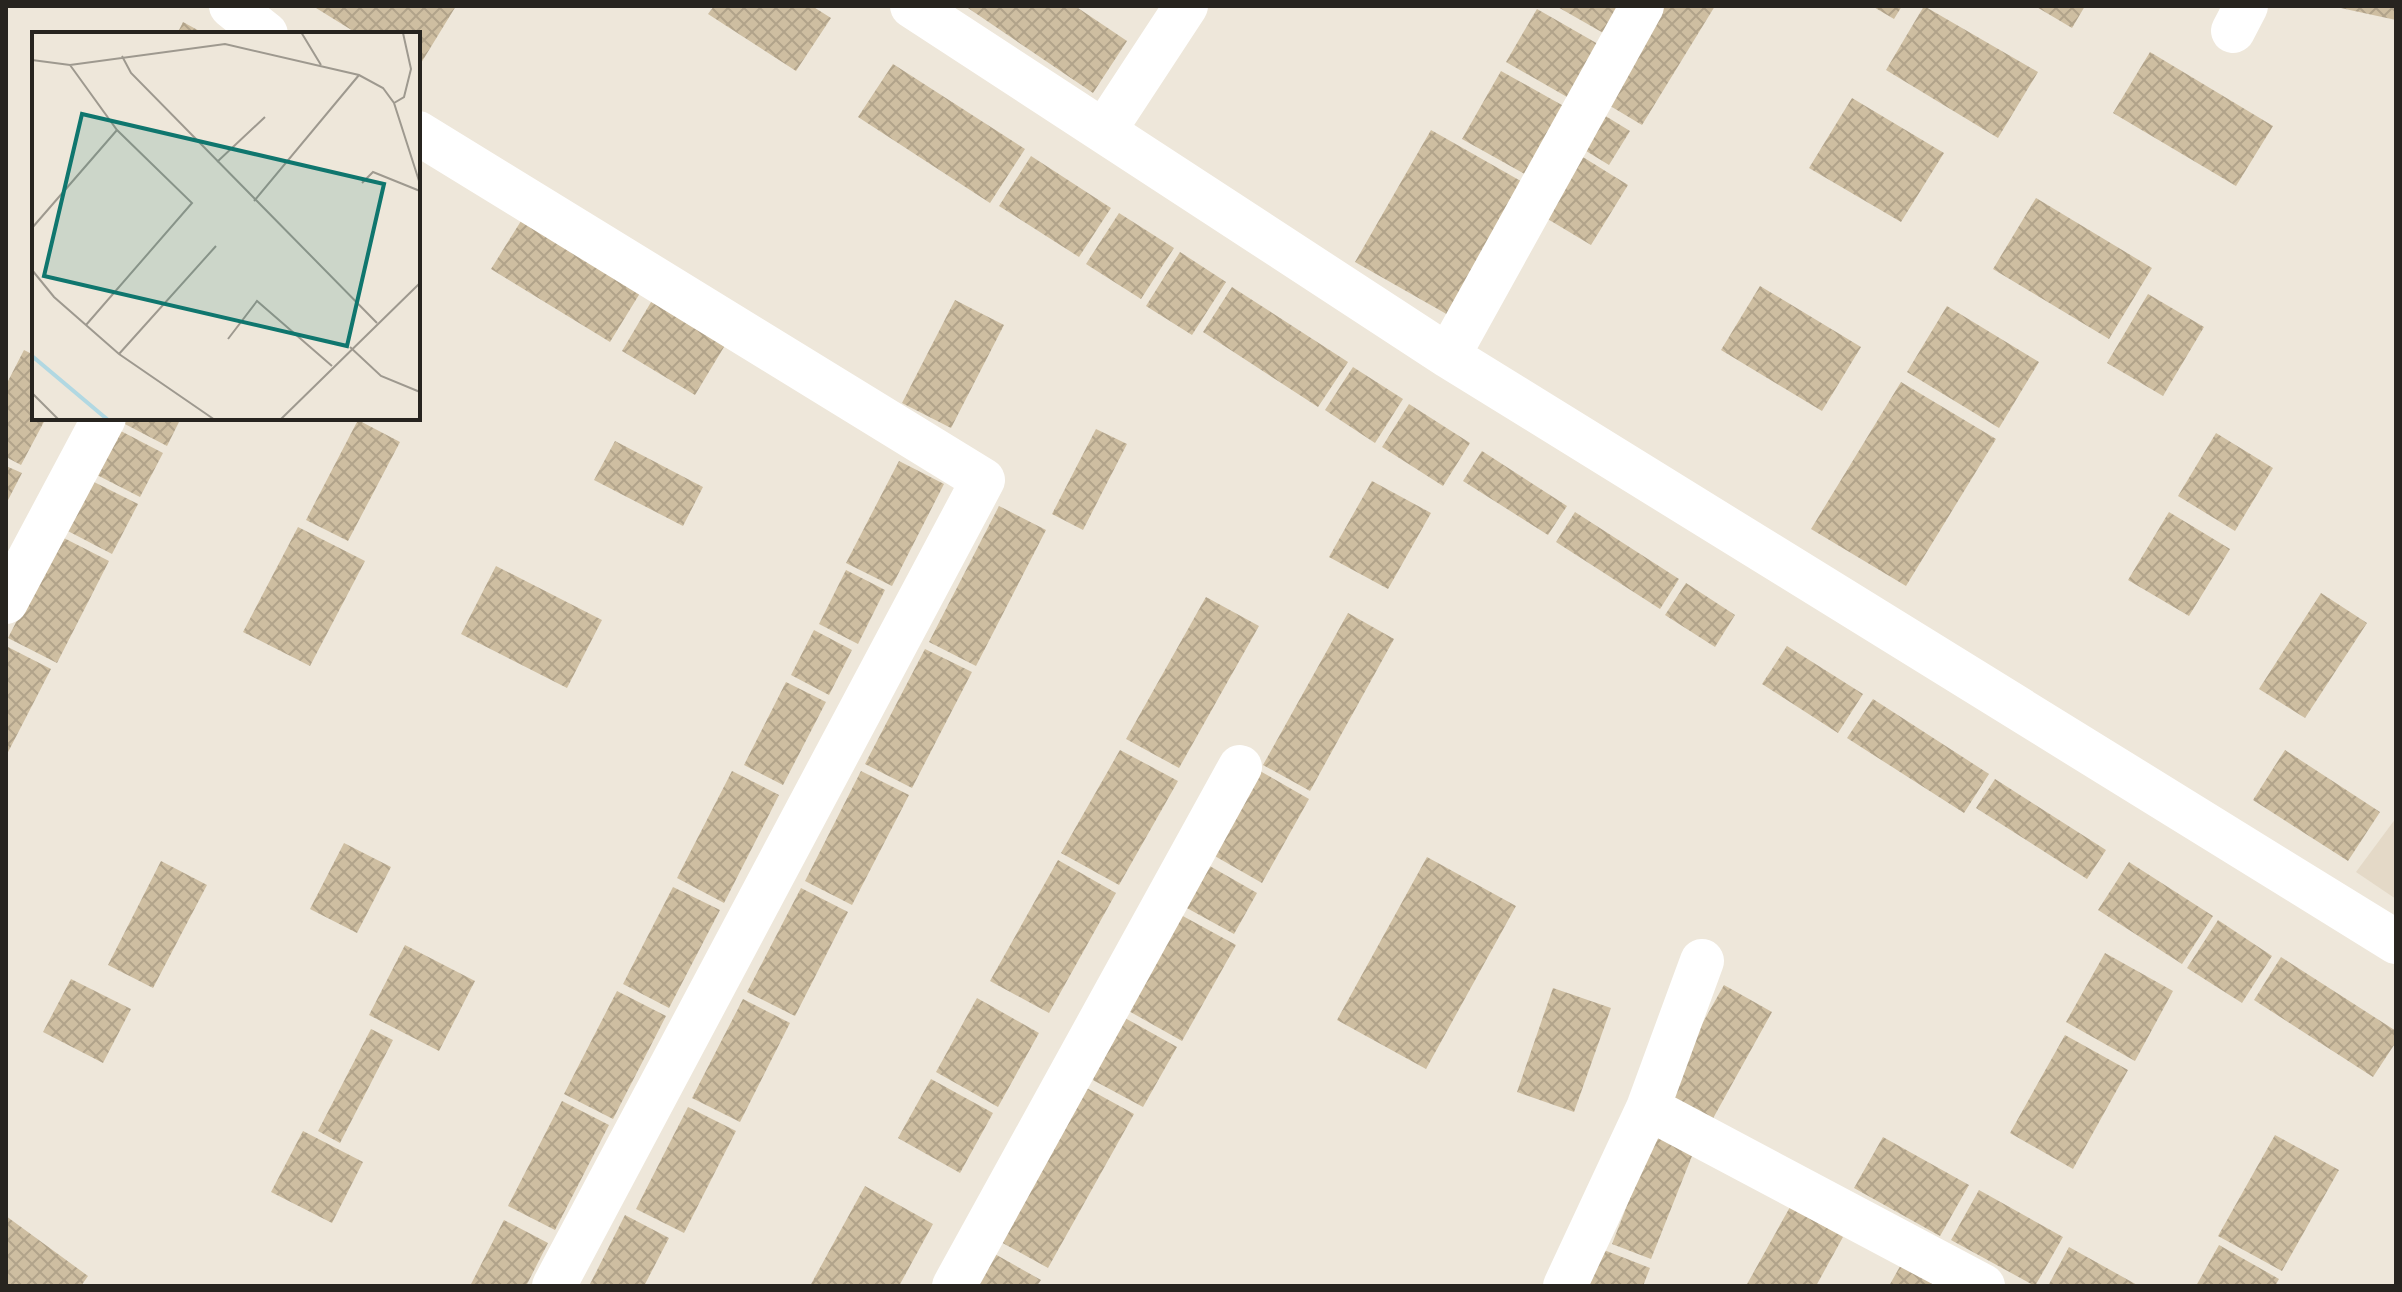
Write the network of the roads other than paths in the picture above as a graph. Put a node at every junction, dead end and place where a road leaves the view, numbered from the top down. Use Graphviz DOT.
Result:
graph roads {
  1 [pos="231,6"];
  2 [pos="912,6"];
  3 [pos="1186,6"];
  4 [pos="1642,6"];
  5 [pos="264,32"];
  6 [pos="1104,131"];
  7 [pos="420,134"];
  8 [pos="1448,356"];
  9 [pos="103,420"];
  10 [pos="6,602"];
  11 [pos="1240,767"];
  12 [pos="2396,942"];
  13 [pos="1702,961"];
  14 [pos="1648,1108"];
  15 [pos="554,1286"];
  16 [pos="954,1286"];
  17 [pos="1565,1286"];
  18 [pos="1983,1286"];
  1 -- 5 [label="street"];
  2 -- 6 [label="street"];
  3 -- 6 [label="street"];
  4 -- 8 [label="street"];
  6 -- 8 [label="street"];
  7 -- 15 [label="street"];
  8 -- 12 [label="street"];
  9 -- 10 [label="street"];
  11 -- 16 [label="street"];
  13 -- 14 [label="street"];
  14 -- 17 [label="street"];
  14 -- 18 [label="street"];
}
